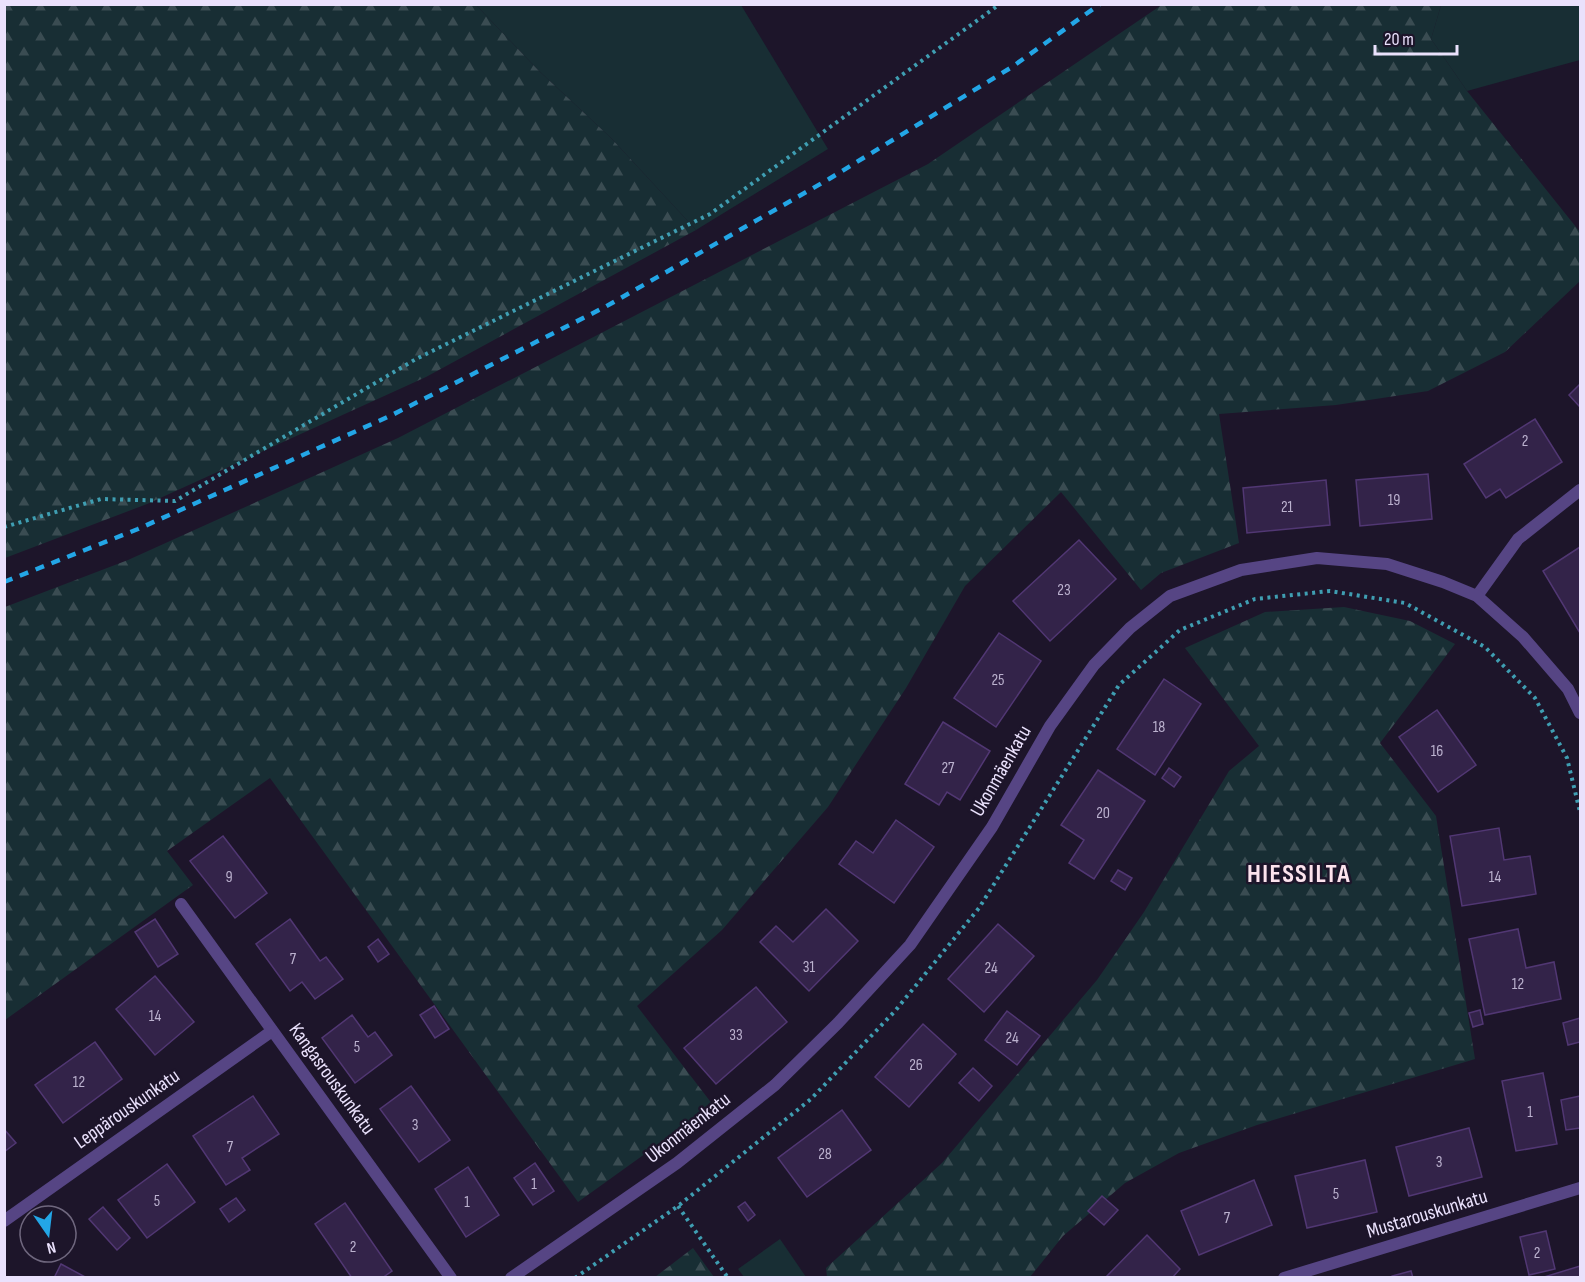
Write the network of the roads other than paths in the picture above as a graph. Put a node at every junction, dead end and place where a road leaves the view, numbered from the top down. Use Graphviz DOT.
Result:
graph roads {
  1 [pos="1581,490"];
  2 [pos="1477,596"];
  3 [pos="1581,713"];
  4 [pos="181,904"];
  5 [pos="272,1031"];
  6 [pos="1581,1188"];
  7 [pos="4,1221"];
  8 [pos="451,1278"];
  9 [pos="511,1278"];
  10 [pos="1284,1278"];
  1 -- 2 [label="street"];
  2 -- 3 [label="street, Ukonmäenkatu"];
  2 -- 9 [label="street, Ukonmäenkatu"];
  4 -- 5 [label="street, Kangasrouskunkatu"];
  5 -- 7 [label="street, Leppärouskunkatu"];
  5 -- 8 [label="street, Kangasrouskunkatu"];
  6 -- 10 [label="street, Mustarouskunkatu"];
}
